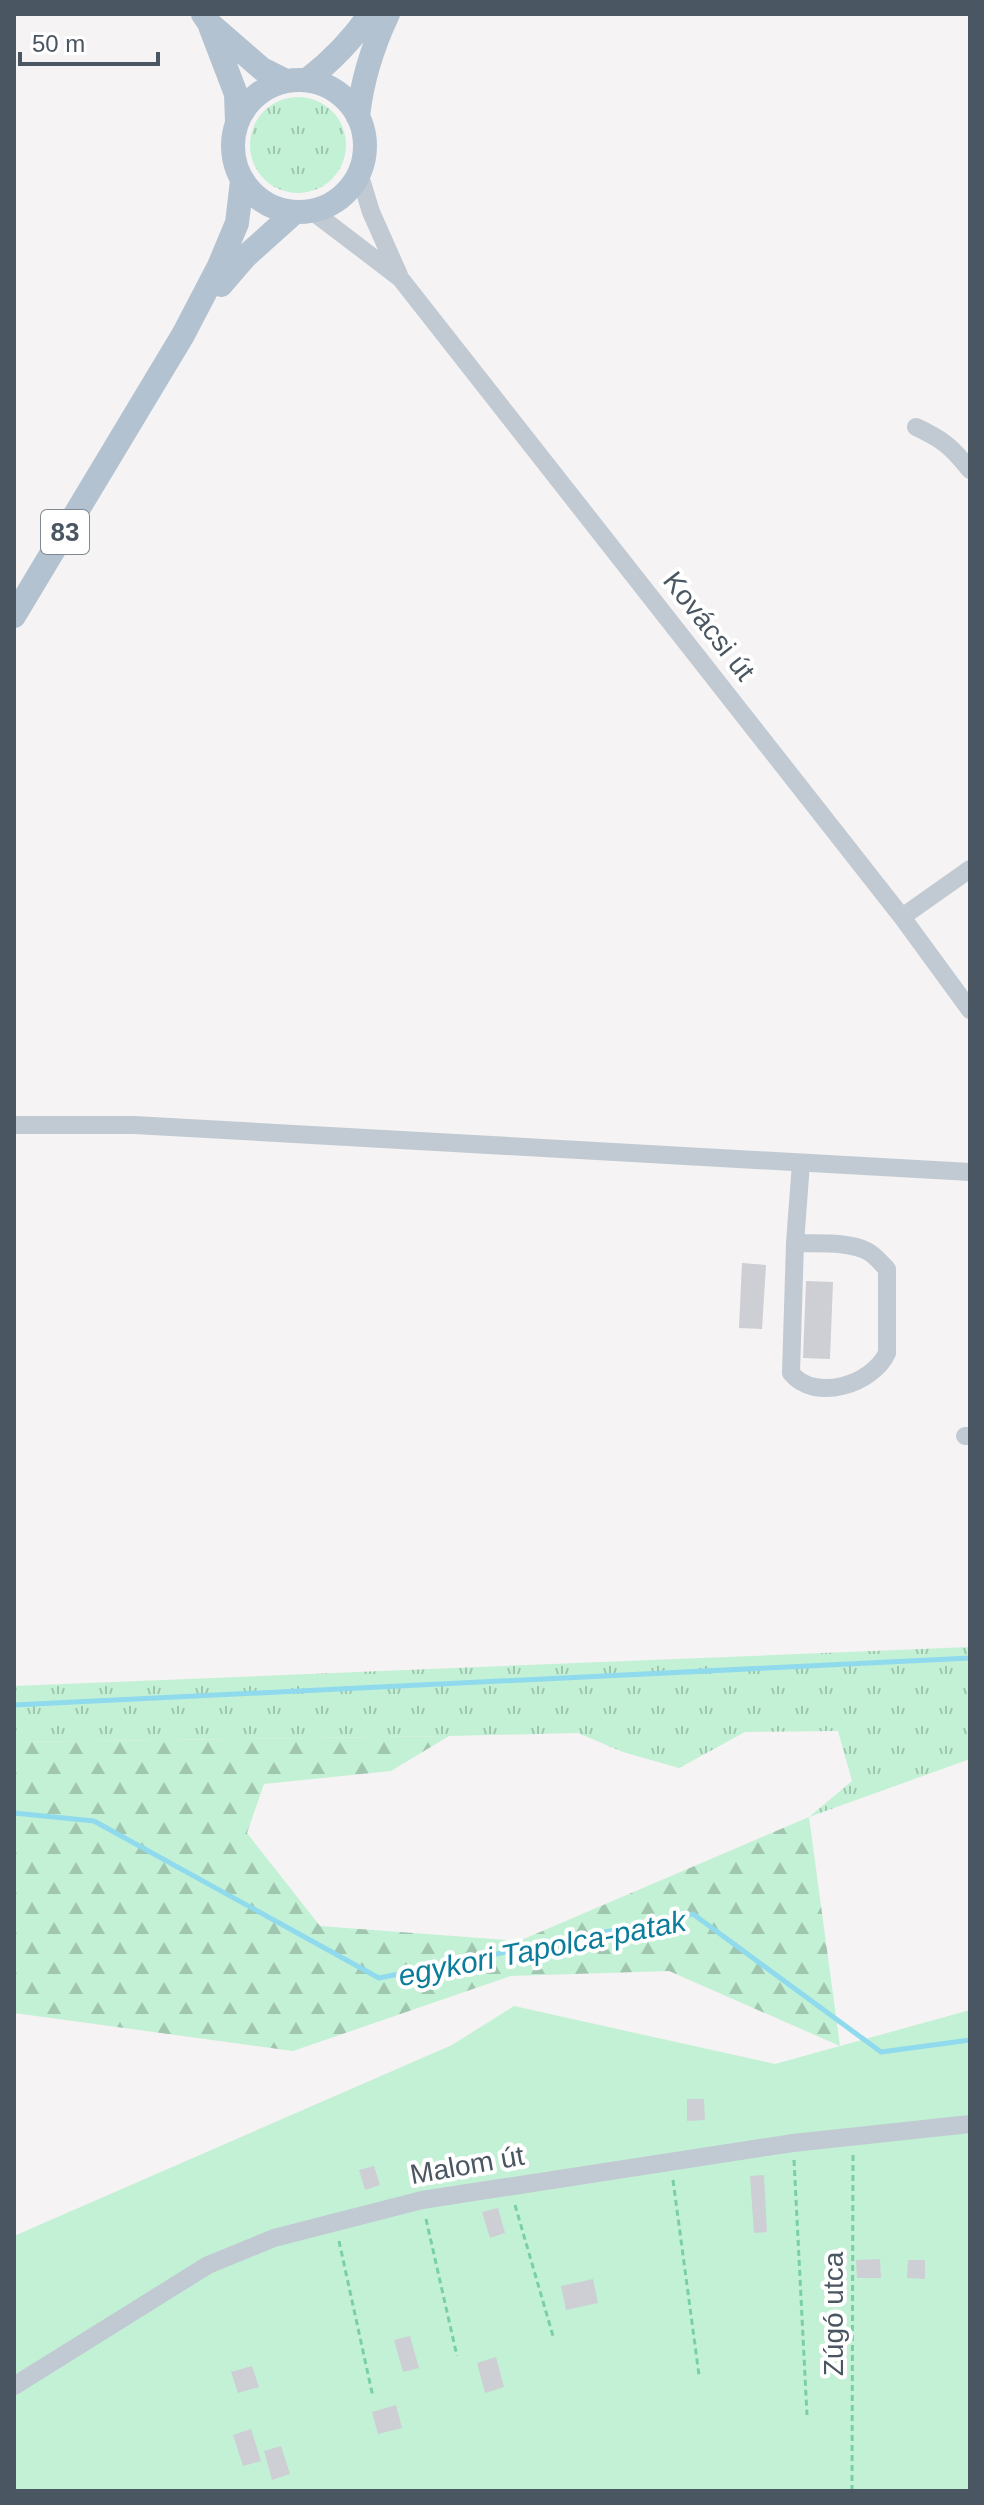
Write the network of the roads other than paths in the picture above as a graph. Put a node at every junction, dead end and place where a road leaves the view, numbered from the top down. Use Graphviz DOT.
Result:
graph roads {
  1 [pos="370,14"];
  2 [pos="388,14"];
  3 [pos="206,18"];
  4 [pos="297,80"];
  5 [pos="358,117"];
  6 [pos="237,122"];
  7 [pos="359,173"];
  8 [pos="242,181"];
  9 [pos="303,211"];
  10 [pos="400,278"];
  11 [pos="183,335"];
  12 [pos="916,427"];
  13 [pos="970,470"];
  14 [pos="14,616"];
  15 [pos="970,869"];
  16 [pos="902,917"];
  17 [pos="970,1010"];
  18 [pos="14,1125"];
  19 [pos="801,1163"];
  20 [pos="970,1172"];
  21 [pos="795,1243"];
  22 [pos="970,2124"];
  23 [pos="14,2386"];
  1 -- 4 [label="main road"];
  2 -- 5 [label="main road"];
  3 -- 4 [label="main road"];
  3 -- 6 [label="main road"];
  4 -- 5 [label="main road"];
  4 -- 6 [label="main road"];
  5 -- 7 [label="main road"];
  6 -- 8 [label="main road, 83"];
  7 -- 9 [label="main road, 83"];
  7 -- 10 [label="street, Kovácsi út"];
  8 -- 9 [label="main road"];
  8 -- 11 [label="main road, 83"];
  9 -- 10 [label="street, Kovácsi út"];
  9 -- 11 [label="main road, 83"];
  10 -- 16 [label="street, Kovácsi út"];
  11 -- 14 [label="main road, 83"];
  12 -- 13 [label="street"];
  15 -- 16 [label="street"];
  16 -- 17 [label="street, Kovácsi út"];
  18 -- 19 [label="street"];
  19 -- 20 [label="street"];
  19 -- 21 [label="street"];
  21 -- 21 [label="street"];
  22 -- 23 [label="street, Malom út"];
}
